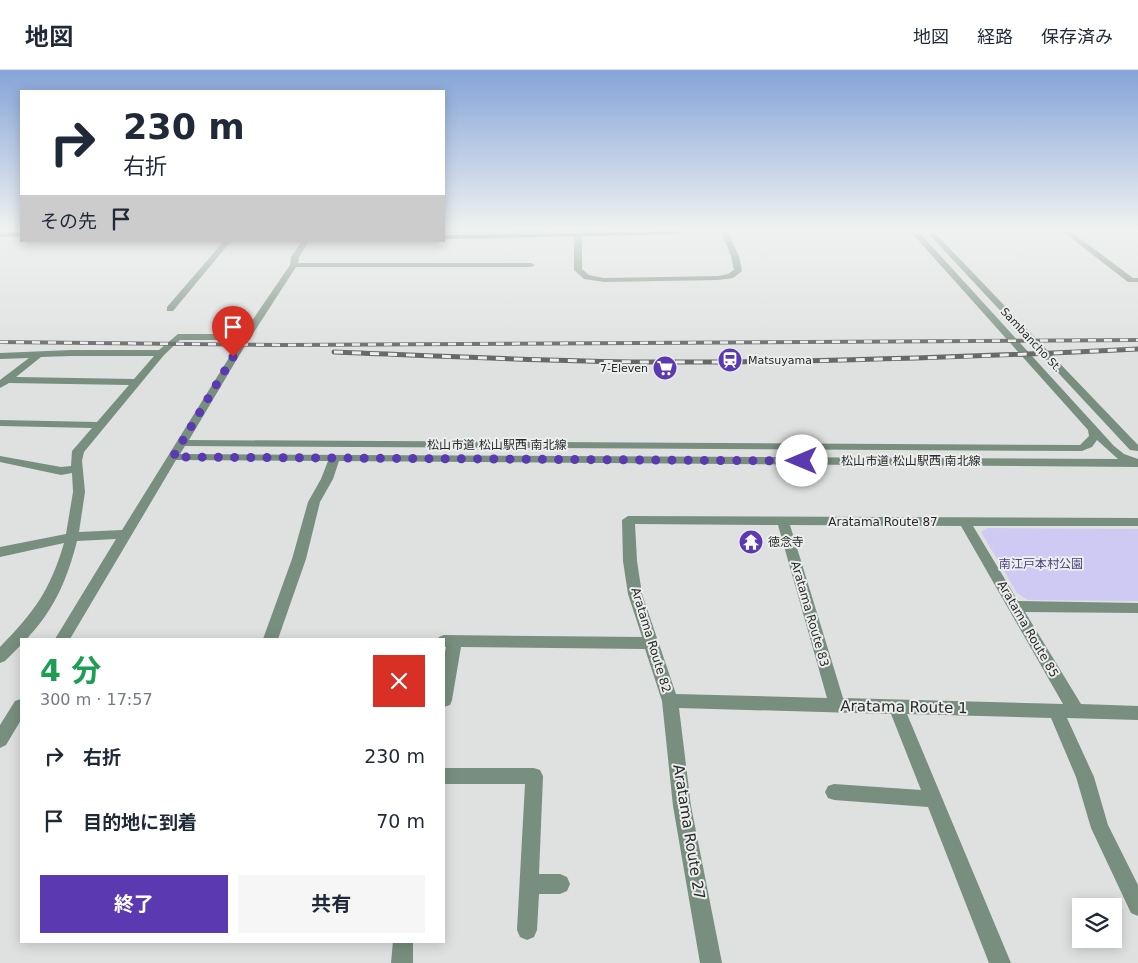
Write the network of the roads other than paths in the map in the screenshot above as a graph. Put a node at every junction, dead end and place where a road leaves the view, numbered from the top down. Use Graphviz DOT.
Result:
graph roads {
  1 [pos="201,273"];
  2 [pos="289,273"];
  3 [pos="582,273"];
  4 [pos="735,273"];
  5 [pos="952,273"];
  6 [pos="969,273"];
  7 [pos="1121,273"];
  8 [pos="1138,280"];
  9 [pos="170,309"];
  10 [pos="245,337"];
  11 [pos="39,354"];
  12 [pos="161,354"];
  13 [pos="0,356"];
  14 [pos="3,382"];
  15 [pos="136,382"];
  16 [pos="0,423"];
  17 [pos="99,425"];
  18 [pos="1093,429"];
  19 [pos="182,443"];
  20 [pos="1110,448"];
  21 [pos="1136,448"];
  22 [pos="173,457"];
  23 [pos="335,458"];
  24 [pos="0,460"];
  25 [pos="1138,462"];
  26 [pos="78,469"];
  27 [pos="628,520"];
  28 [pos="783,522"];
  29 [pos="965,522"];
  30 [pos="1138,522"];
  31 [pos="127,534"];
  32 [pos="72,537"];
  33 [pos="0,552"];
  34 [pos="1016,606"];
  35 [pos="1138,608"];
  36 [pos="63,638"];
  37 [pos="270,638"];
  38 [pos="449,642"];
  39 [pos="650,643"];
  40 [pos="0,657"];
  41 [pos="445,688"];
  42 [pos="670,701"];
  43 [pos="837,705"];
  44 [pos="896,706"];
  45 [pos="20,708"];
  46 [pos="1056,711"];
  47 [pos="1076,711"];
  48 [pos="1138,713"];
  49 [pos="0,740"];
  50 [pos="445,776"];
  51 [pos="834,792"];
  52 [pos="933,799"];
  53 [pos="529,884"];
  54 [pos="560,884"];
  55 [pos="1138,906"];
  56 [pos="527,930"];
  57 [pos="403,943"];
  58 [pos="402,963"];
  59 [pos="711,963"];
  60 [pos="1000,963"];
  1 -- 9 [label="street"];
  2 -- 10 [label="street"];
  3 -- 4 [label="street"];
  5 -- 18 [label="street, Sambancho St."];
  6 -- 21 [label="street, Sambancho St."];
  7 -- 8 [label="street"];
  10 -- 12 [label="street"];
  10 -- 19 [label="street"];
  11 -- 12 [label="street"];
  11 -- 13 [label="street"];
  11 -- 14 [label="street"];
  12 -- 15 [label="street"];
  14 -- 15 [label="street"];
  15 -- 17 [label="street"];
  16 -- 17 [label="street"];
  17 -- 26 [label="street"];
  18 -- 19 [label="street, 松山市道 松山駅西 南北線"];
  18 -- 20 [label="street, Sambancho St."];
  19 -- 22 [label="street"];
  20 -- 25 [label="street, 松山市道 松山駅西 南北線"];
  22 -- 23 [label="street, 松山市道 松山駅西 南北線"];
  22 -- 31 [label="street"];
  23 -- 25 [label="street, 松山市道 松山駅西 南北線"];
  23 -- 37 [label="street"];
  24 -- 26 [label="street"];
  26 -- 32 [label="street"];
  27 -- 28 [label="street, Aratama Route 87"];
  27 -- 39 [label="street, Aratama Route 82"];
  28 -- 29 [label="street, Aratama Route 87"];
  28 -- 43 [label="street, Aratama Route 83"];
  29 -- 30 [label="street, Aratama Route 87"];
  29 -- 34 [label="street, Aratama Route 85"];
  31 -- 32 [label="street"];
  31 -- 36 [label="street"];
  32 -- 33 [label="street"];
  32 -- 40 [label="street"];
  34 -- 35 [label="street"];
  34 -- 47 [label="street, Aratama Route 85"];
  38 -- 39 [label="street"];
  38 -- 41 [label="street"];
  39 -- 42 [label="street, Aratama Route 82"];
  42 -- 43 [label="street, Aratama Route 1"];
  42 -- 59 [label="street, Aratama Route 27"];
  43 -- 44 [label="street, Aratama Route 1"];
  44 -- 46 [label="street, Aratama Route 1"];
  44 -- 52 [label="street"];
  45 -- 49 [label="street"];
  46 -- 47 [label="street, Aratama Route 1"];
  46 -- 55 [label="street"];
  47 -- 48 [label="street, Aratama Route 1"];
  50 -- 53 [label="street"];
  51 -- 52 [label="street"];
  52 -- 60 [label="street"];
  53 -- 54 [label="street"];
  53 -- 56 [label="street"];
  57 -- 58 [label="street"];
}
